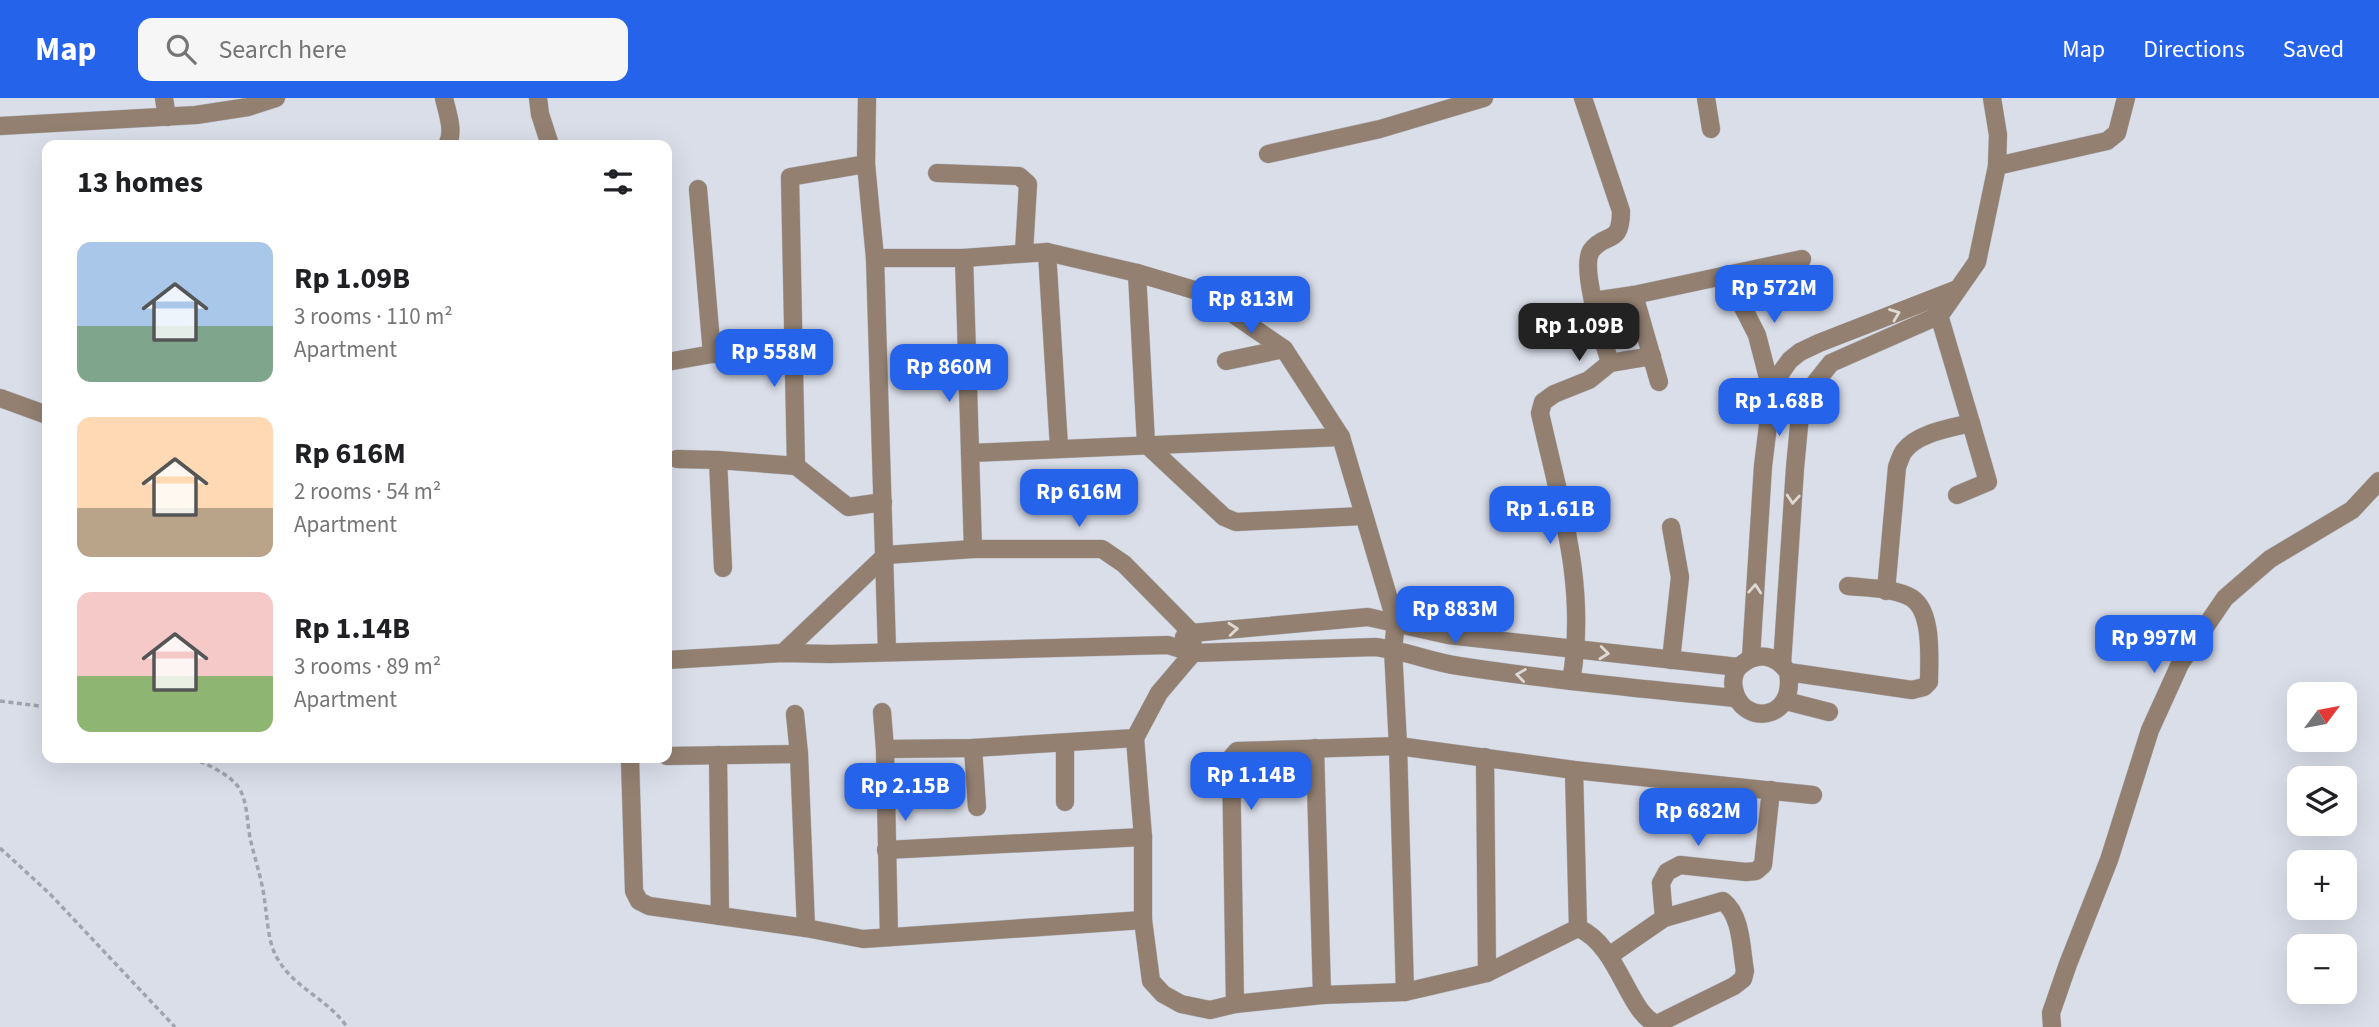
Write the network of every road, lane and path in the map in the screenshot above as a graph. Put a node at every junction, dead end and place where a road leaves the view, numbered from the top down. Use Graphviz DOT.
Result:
graph roads {
  1 [pos="164,98"];
  2 [pos="276,98"];
  3 [pos="443,98"];
  4 [pos="538,98"];
  5 [pos="867,98"];
  6 [pos="1484,98"];
  7 [pos="1583,98"];
  8 [pos="1706,98"];
  9 [pos="1993,98"];
  10 [pos="2126,98"];
  11 [pos="167,117"];
  12 [pos="0,125"];
  13 [pos="1711,129"];
  14 [pos="450,140"];
  15 [pos="548,140"];
  16 [pos="1268,154"];
  17 [pos="866,164"];
  18 [pos="1997,166"];
  19 [pos="937,173"];
  20 [pos="698,189"];
  21 [pos="1024,252"];
  22 [pos="1047,252"];
  23 [pos="875,258"];
  24 [pos="964,258"];
  25 [pos="1802,258"];
  26 [pos="1136,273"];
  27 [pos="1727,276"];
  28 [pos="1634,295"];
  29 [pos="1592,301"];
  30 [pos="1937,307"];
  31 [pos="1284,349"];
  32 [pos="712,354"];
  33 [pos="793,354"];
  34 [pos="1652,356"];
  35 [pos="672,361"];
  36 [pos="1226,362"];
  37 [pos="1610,363"];
  38 [pos="1659,382"];
  39 [pos="1772,393"];
  40 [pos="0,398"];
  41 [pos="42,413"];
  42 [pos="1972,423"];
  43 [pos="1341,437"];
  44 [pos="1146,444"];
  45 [pos="1059,447"];
  46 [pos="970,453"];
  47 [pos="677,460"];
  48 [pos="718,460"];
  49 [pos="796,466"];
  50 [pos="1763,466"];
  51 [pos="1795,468"];
  52 [pos="2379,481"];
  53 [pos="1957,495"];
  54 [pos="883,502"];
  55 [pos="1363,516"];
  56 [pos="1671,527"];
  57 [pos="973,549"];
  58 [pos="886,555"];
  59 [pos="723,568"];
  60 [pos="1848,586"];
  61 [pos="1886,591"];
  62 [pos="1396,623"];
  63 [pos="1192,633"];
  64 [pos="1168,645"];
  65 [pos="1393,649"];
  66 [pos="1577,650"];
  67 [pos="887,651"];
  68 [pos="783,653"];
  69 [pos="1192,653"];
  70 [pos="672,660"];
  71 [pos="1671,660"];
  72 [pos="1744,662"];
  73 [pos="1785,668"];
  74 [pos="1571,681"];
  75 [pos="1735,698"];
  76 [pos="0,701"];
  77 [pos="1786,701"];
  78 [pos="42,705"];
  79 [pos="882,712"];
  80 [pos="1829,712"];
  81 [pos="795,714"];
  82 [pos="1135,738"];
  83 [pos="1065,744"];
  84 [pos="1398,746"];
  85 [pos="973,748"];
  86 [pos="1315,748"];
  87 [pos="885,749"];
  88 [pos="799,754"];
  89 [pos="718,755"];
  90 [pos="672,756"];
  91 [pos="1485,757"];
  92 [pos="204,763"];
  93 [pos="630,763"];
  94 [pos="1574,770"];
  95 [pos="1771,790"];
  96 [pos="1813,795"];
  97 [pos="1065,802"];
  98 [pos="977,807"];
  99 [pos="1143,837"];
  100 [pos="0,848"];
  101 [pos="886,850"];
  102 [pos="720,916"];
  103 [pos="1664,918"];
  104 [pos="1143,920"];
  105 [pos="806,928"];
  106 [pos="1578,928"];
  107 [pos="889,937"];
  108 [pos="1609,956"];
  109 [pos="1487,973"];
  110 [pos="1405,992"];
  111 [pos="1322,995"];
  112 [pos="1235,1004"];
  113 [pos="2052,1020"];
  114 [pos="175,1027"];
  115 [pos="347,1027"];
  1 -- 11 [label="street"];
  2 -- 11 [label="street"];
  3 -- 14 [label="street"];
  4 -- 15 [label="street"];
  5 -- 17 [label="street"];
  6 -- 16 [label="street"];
  7 -- 29 [label="street"];
  8 -- 13 [label="street"];
  9 -- 18 [label="street"];
  10 -- 18 [label="street"];
  11 -- 12 [label="street"];
  17 -- 23 [label="street"];
  17 -- 33 [label="street"];
  18 -- 30 [label="street"];
  19 -- 21 [label="street"];
  20 -- 32 [label="street"];
  21 -- 22 [label="street"];
  21 -- 24 [label="street"];
  22 -- 26 [label="street"];
  22 -- 45 [label="street"];
  23 -- 24 [label="street"];
  23 -- 54 [label="street"];
  24 -- 46 [label="street"];
  25 -- 27 [label="street"];
  26 -- 31 [label="street"];
  26 -- 44 [label="street"];
  27 -- 28 [label="street"];
  27 -- 39 [label="street"];
  28 -- 29 [label="street"];
  28 -- 34 [label="street"];
  29 -- 37 [label="street"];
  39 -- 30 [label="street, one-way"];
  30 -- 42 [label="street"];
  30 -- 51 [label="street"];
  31 -- 36 [label="street"];
  31 -- 43 [label="street"];
  32 -- 33 [label="street"];
  32 -- 35 [label="street"];
  33 -- 49 [label="street"];
  34 -- 37 [label="street"];
  34 -- 38 [label="street"];
  37 -- 66 [label="street"];
  39 -- 50 [label="street"];
  40 -- 41 [label="street"];
  42 -- 53 [label="street"];
  42 -- 61 [label="street"];
  43 -- 44 [label="street"];
  43 -- 55 [label="street"];
  44 -- 45 [label="street"];
  44 -- 55 [label="street"];
  45 -- 46 [label="street"];
  46 -- 57 [label="street"];
  47 -- 48 [label="street"];
  48 -- 49 [label="street"];
  48 -- 59 [label="street"];
  49 -- 54 [label="street"];
  50 -- 51 [label="street"];
  72 -- 50 [label="street, one-way"];
  51 -- 73 [label="street, one-way"];
  52 -- 113 [label="street"];
  54 -- 58 [label="street"];
  55 -- 62 [label="street"];
  56 -- 71 [label="street"];
  57 -- 58 [label="street"];
  57 -- 63 [label="street"];
  58 -- 67 [label="street"];
  58 -- 68 [label="street"];
  60 -- 61 [label="street"];
  61 -- 73 [label="street"];
  63 -- 62 [label="street, one-way"];
  62 -- 65 [label="street"];
  62 -- 66 [label="street"];
  63 -- 64 [label="street"];
  63 -- 69 [label="street"];
  64 -- 67 [label="street"];
  64 -- 69 [label="street"];
  65 -- 69 [label="street"];
  74 -- 65 [label="street, one-way"];
  65 -- 84 [label="street"];
  66 -- 71 [label="street, one-way"];
  66 -- 74 [label="street"];
  67 -- 68 [label="street"];
  68 -- 70 [label="street"];
  69 -- 82 [label="street"];
  71 -- 72 [label="street"];
  72 -- 73 [label="street"];
  72 -- 75 [label="street"];
  73 -- 77 [label="street"];
  74 -- 75 [label="street"];
  75 -- 77 [label="street"];
  76 -- 78 [label="path"];
  77 -- 80 [label="street"];
  79 -- 87 [label="street"];
  81 -- 88 [label="street"];
  82 -- 83 [label="street"];
  82 -- 99 [label="street"];
  83 -- 85 [label="street"];
  83 -- 97 [label="street"];
  84 -- 86 [label="street"];
  84 -- 91 [label="street"];
  84 -- 110 [label="street"];
  85 -- 87 [label="street"];
  85 -- 98 [label="street"];
  86 -- 111 [label="street"];
  86 -- 112 [label="street"];
  87 -- 101 [label="street"];
  88 -- 89 [label="street"];
  88 -- 105 [label="street"];
  89 -- 90 [label="street"];
  89 -- 102 [label="street"];
  91 -- 94 [label="street"];
  91 -- 109 [label="street"];
  92 -- 115 [label="path"];
  93 -- 102 [label="street"];
  94 -- 95 [label="street"];
  94 -- 106 [label="street"];
  95 -- 96 [label="street"];
  95 -- 103 [label="street"];
  99 -- 101 [label="street"];
  99 -- 104 [label="street"];
  100 -- 114 [label="path"];
  101 -- 107 [label="street"];
  102 -- 105 [label="street"];
  103 -- 108 [label="street"];
  103 -- 108 [label="street"];
  104 -- 107 [label="street"];
  104 -- 112 [label="street"];
  105 -- 107 [label="street"];
  106 -- 108 [label="street"];
  106 -- 109 [label="street"];
  109 -- 110 [label="street"];
  110 -- 111 [label="street"];
  111 -- 112 [label="street"];
}
